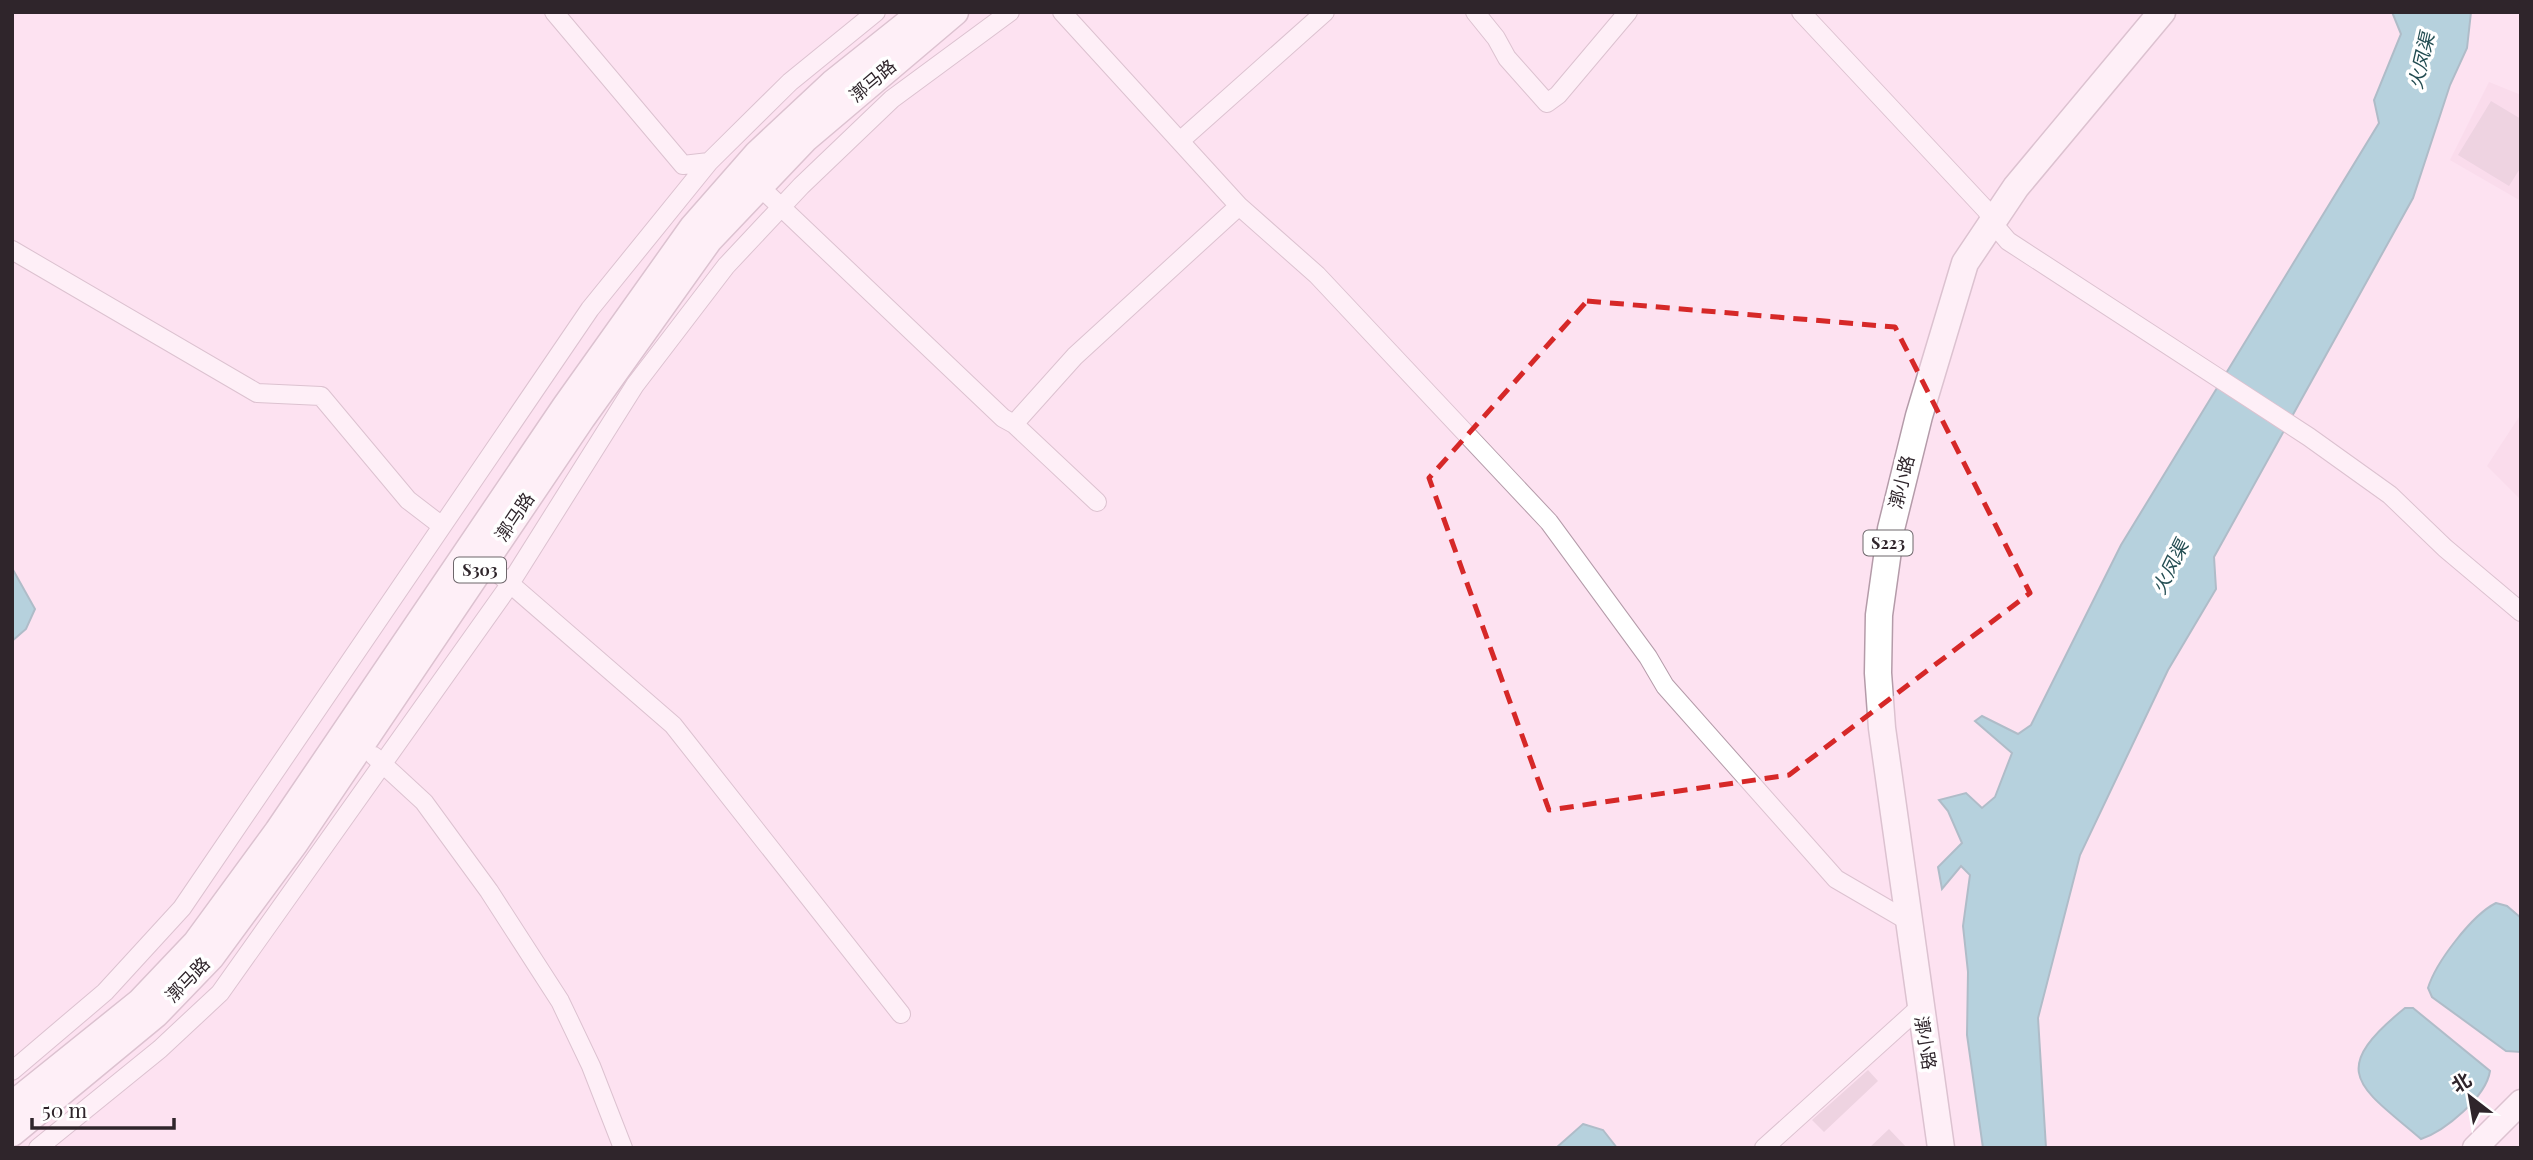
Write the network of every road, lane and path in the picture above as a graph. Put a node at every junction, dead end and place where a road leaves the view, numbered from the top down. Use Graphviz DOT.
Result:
graph roads {
  1 [pos="554,12"];
  2 [pos="876,12"];
  3 [pos="922,12"];
  4 [pos="955,12"];
  5 [pos="1010,12"];
  6 [pos="1062,12"];
  7 [pos="1325,12"];
  8 [pos="1475,12"];
  9 [pos="1628,12"];
  10 [pos="1801,12"];
  11 [pos="2162,12"];
  12 [pos="1180,141"];
  13 [pos="709,162"];
  14 [pos="759,186"];
  15 [pos="1239,206"];
  16 [pos="781,207"];
  17 [pos="1990,221"];
  18 [pos="12,250"];
  19 [pos="1014,424"];
  20 [pos="1097,502"];
  21 [pos="442,526"];
  22 [pos="485,562"];
  23 [pos="510,584"];
  24 [pos="2521,612"];
  25 [pos="361,745"];
  26 [pos="383,763"];
  27 [pos="1908,921"];
  28 [pos="1919,1007"];
  29 [pos="901,1014"];
  30 [pos="12,1071"];
  31 [pos="2521,1102"];
  32 [pos="12,1105"];
  33 [pos="12,1133"];
  34 [pos="38,1148"];
  35 [pos="623,1148"];
  36 [pos="1764,1148"];
  37 [pos="1941,1148"];
  38 [pos="2475,1148"];
  1 -- 13 [label="street"];
  2 -- 13 [label="street"];
  3 -- 32 [label="main road, 漷马路 / S303"];
  4 -- 14 [label="main road, 漷马路 / S303"];
  5 -- 16 [label="street"];
  6 -- 12 [label="street"];
  7 -- 12 [label="street"];
  8 -- 9 [label="street"];
  10 -- 17 [label="street"];
  11 -- 17 [label="main road, 漷小路 / S223"];
  12 -- 15 [label="street"];
  13 -- 21 [label="street"];
  14 -- 16 [label="street"];
  14 -- 22 [label="main road, 漷马路 / S303"];
  15 -- 19 [label="street"];
  15 -- 27 [label="street"];
  16 -- 19 [label="street"];
  16 -- 23 [label="street"];
  17 -- 24 [label="street"];
  17 -- 27 [label="main road, 漷小路 / S223"];
  18 -- 21 [label="street"];
  19 -- 20 [label="street"];
  21 -- 30 [label="street"];
  22 -- 23 [label="street"];
  22 -- 25 [label="main road, 漷马路 / S303"];
  23 -- 26 [label="street"];
  23 -- 29 [label="street"];
  25 -- 26 [label="street"];
  25 -- 33 [label="main road, 漷马路 / S303"];
  26 -- 34 [label="street"];
  26 -- 35 [label="street"];
  27 -- 28 [label="main road, 漷小路 / S223"];
  28 -- 36 [label="street"];
  28 -- 37 [label="main road, 漷小路 / S223"];
  31 -- 38 [label="street"];
}
